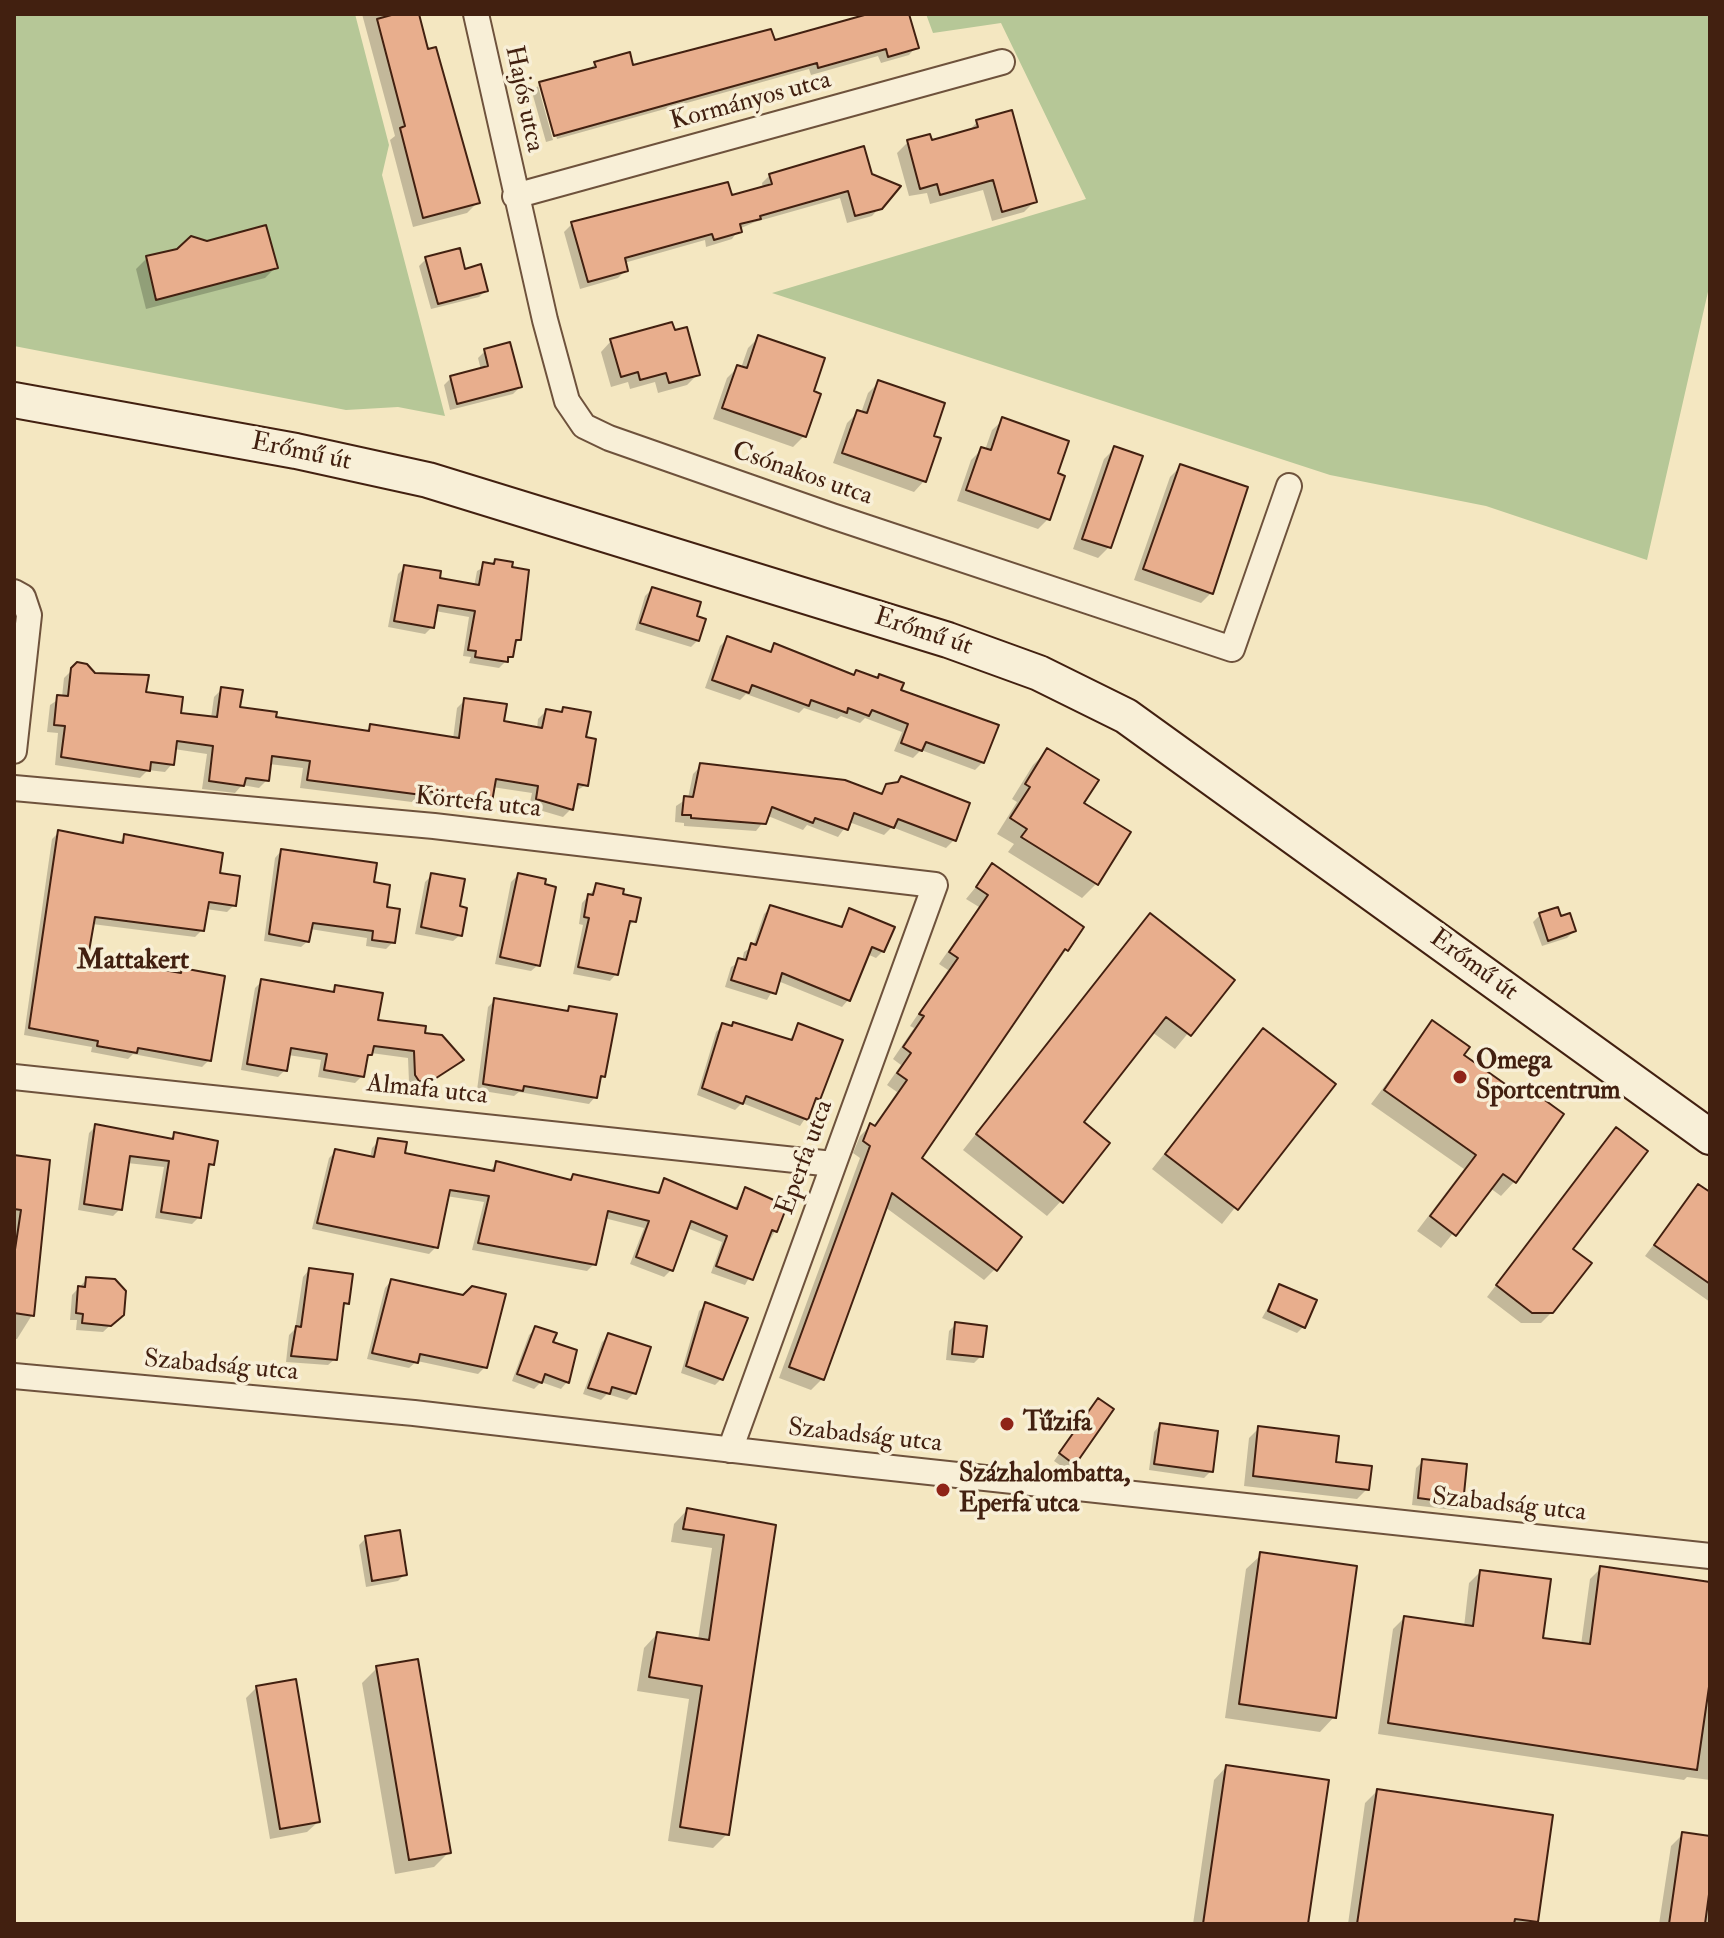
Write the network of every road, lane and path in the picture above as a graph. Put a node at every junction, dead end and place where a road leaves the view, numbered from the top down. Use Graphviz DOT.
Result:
graph roads {
  1 [pos="476,14"];
  2 [pos="1002,62"];
  3 [pos="515,196"];
  4 [pos="14,400"];
  5 [pos="1289,486"];
  6 [pos="14,592"];
  7 [pos="14,751"];
  8 [pos="14,788"];
  9 [pos="935,885"];
  10 [pos="14,1077"];
  11 [pos="1710,1137"];
  12 [pos="833,1164"];
  13 [pos="14,1376"];
  14 [pos="730,1450"];
  15 [pos="1710,1556"];
  1 -- 3 [label="street, Hajós utca"];
  2 -- 3 [label="street, Kormányos utca"];
  3 -- 5 [label="street, Csónakos utca"];
  4 -- 11 [label="street, Erőmű út"];
  6 -- 7 [label="street"];
  8 -- 9 [label="street, Körtefa utca"];
  9 -- 12 [label="street, Eperfa utca"];
  10 -- 12 [label="street, Almafa utca"];
  12 -- 14 [label="street, Eperfa utca"];
  13 -- 14 [label="street, Szabadság utca"];
  14 -- 15 [label="street, Szabadság utca"];
}
